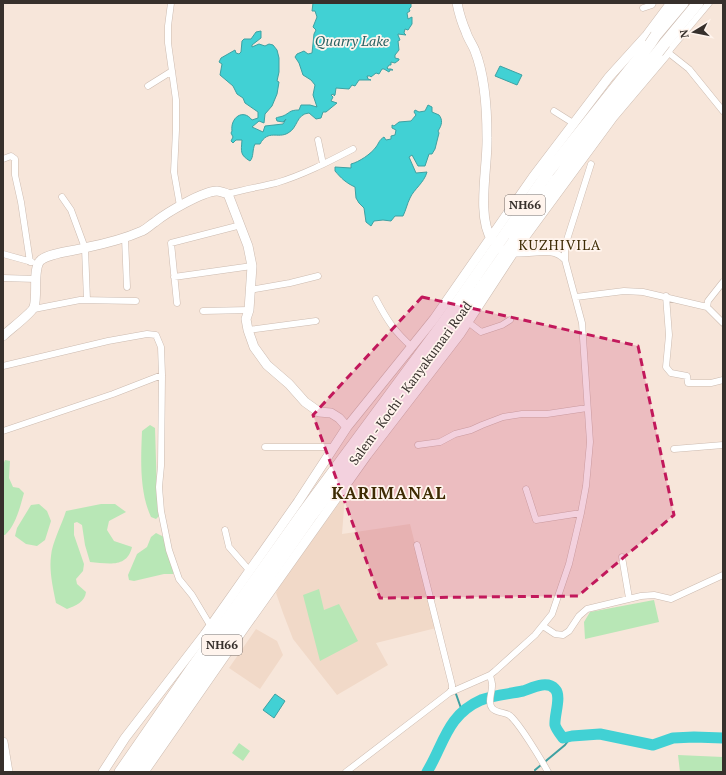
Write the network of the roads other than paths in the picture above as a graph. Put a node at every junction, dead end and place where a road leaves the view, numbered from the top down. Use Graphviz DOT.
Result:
graph roads {
  1 [pos="171,3"];
  2 [pos="457,3"];
  3 [pos="653,3"];
  4 [pos="672,3"];
  5 [pos="683,3"];
  6 [pos="698,3"];
  7 [pos="709,3"];
  8 [pos="643,8"];
  9 [pos="651,38"];
  10 [pos="664,49"];
  11 [pos="172,71"];
  12 [pos="148,86"];
  13 [pos="554,111"];
  14 [pos="723,111"];
  15 [pos="573,123"];
  16 [pos="318,140"];
  17 [pos="353,149"];
  18 [pos="3,159"];
  19 [pos="322,164"];
  20 [pos="591,164"];
  21 [pos="228,194"];
  22 [pos="62,197"];
  23 [pos="180,206"];
  24 [pos="241,225"];
  25 [pos="124,238"];
  26 [pos="501,247"];
  27 [pos="85,248"];
  28 [pos="3,254"];
  29 [pos="565,260"];
  30 [pos="34,263"];
  31 [pos="252,266"];
  32 [pos="318,276"];
  33 [pos="174,277"];
  34 [pos="3,278"];
  35 [pos="36,279"];
  36 [pos="723,282"];
  37 [pos="127,287"];
  38 [pos="250,290"];
  39 [pos="666,296"];
  40 [pos="576,297"];
  41 [pos="376,299"];
  42 [pos="87,300"];
  43 [pos="136,301"];
  44 [pos="177,303"];
  45 [pos="707,307"];
  46 [pos="34,309"];
  47 [pos="249,310"];
  48 [pos="203,311"];
  49 [pos="510,320"];
  50 [pos="316,321"];
  51 [pos="468,322"];
  52 [pos="723,323"];
  53 [pos="248,330"];
  54 [pos="3,336"];
  55 [pos="412,347"];
  56 [pos="3,366"];
  57 [pos="162,375"];
  58 [pos="723,380"];
  59 [pos="587,408"];
  60 [pos="347,427"];
  61 [pos="3,431"];
  62 [pos="418,445"];
  63 [pos="723,446"];
  64 [pos="265,447"];
  65 [pos="334,447"];
  66 [pos="674,449"];
  67 [pos="526,489"];
  68 [pos="581,513"];
  69 [pos="225,530"];
  70 [pos="417,545"];
  71 [pos="622,557"];
  72 [pos="249,570"];
  73 [pos="723,575"];
  74 [pos="630,598"];
  75 [pos="210,625"];
  76 [pos="543,626"];
  77 [pos="490,675"];
  78 [pos="449,693"];
  79 [pos="3,742"];
  80 [pos="6,767"];
  81 [pos="103,772"];
  82 [pos="120,772"];
  83 [pos="133,772"];
  84 [pos="144,772"];
  85 [pos="346,772"];
  86 [pos="548,772"];
  1 -- 11 [label="street"];
  2 -- 26 [label="street"];
  3 -- 8 [label="street"];
  4 -- 9 [label="street"];
  5 -- 9 [label="highway, Salem - Kochi - Kanyakumari Road / NH66"];
  6 -- 10 [label="highway, Salem - Kochi - Kanyakumari Road / NH66"];
  7 -- 10 [label="street"];
  9 -- 10 [label="street"];
  9 -- 15 [label="street"];
  9 -- 26 [label="highway, Salem - Kochi - Kanyakumari Road / NH66"];
  10 -- 14 [label="street"];
  10 -- 26 [label="highway, Salem - Kochi - Kanyakumari Road / NH66"];
  11 -- 12 [label="street"];
  11 -- 23 [label="street"];
  13 -- 15 [label="street"];
  15 -- 26 [label="street"];
  16 -- 19 [label="street"];
  17 -- 19 [label="street"];
  18 -- 30 [label="street"];
  19 -- 21 [label="street"];
  20 -- 29 [label="street"];
  21 -- 23 [label="street"];
  21 -- 24 [label="street"];
  22 -- 27 [label="street"];
  23 -- 25 [label="street"];
  24 -- 31 [label="street"];
  24 -- 33 [label="street"];
  25 -- 27 [label="street"];
  25 -- 37 [label="street"];
  26 -- 29 [label="street"];
  26 -- 51 [label="street"];
  26 -- 55 [label="street"];
  26 -- 82 [label="highway, Salem - Kochi - Kanyakumari Road / NH66"];
  26 -- 83 [label="highway, Salem - Kochi - Kanyakumari Road / NH66"];
  27 -- 30 [label="street"];
  27 -- 42 [label="street"];
  28 -- 30 [label="street"];
  29 -- 40 [label="street"];
  30 -- 35 [label="street"];
  31 -- 33 [label="street"];
  31 -- 38 [label="street"];
  32 -- 38 [label="street"];
  33 -- 44 [label="street"];
  34 -- 35 [label="street"];
  35 -- 46 [label="street"];
  36 -- 45 [label="street"];
  38 -- 47 [label="street"];
  39 -- 40 [label="street"];
  39 -- 45 [label="street"];
  39 -- 58 [label="street"];
  40 -- 59 [label="street"];
  41 -- 55 [label="street"];
  42 -- 43 [label="street"];
  42 -- 46 [label="street"];
  45 -- 52 [label="street"];
  46 -- 54 [label="street"];
  47 -- 48 [label="street"];
  47 -- 53 [label="street"];
  49 -- 51 [label="street"];
  50 -- 53 [label="street"];
  51 -- 84 [label="street"];
  53 -- 60 [label="street"];
  55 -- 60 [label="street"];
  56 -- 57 [label="street"];
  57 -- 61 [label="street"];
  57 -- 75 [label="street"];
  59 -- 62 [label="street"];
  59 -- 68 [label="street"];
  60 -- 65 [label="street"];
  63 -- 66 [label="street"];
  64 -- 65 [label="street"];
  65 -- 72 [label="street"];
  67 -- 68 [label="street"];
  68 -- 76 [label="street"];
  69 -- 72 [label="street"];
  70 -- 78 [label="street"];
  71 -- 74 [label="street"];
  72 -- 75 [label="street"];
  73 -- 74 [label="street"];
  74 -- 76 [label="street"];
  75 -- 81 [label="street"];
  76 -- 77 [label="street"];
  77 -- 78 [label="street"];
  77 -- 86 [label="street"];
  78 -- 85 [label="street"];
  79 -- 80 [label="street"];
}
